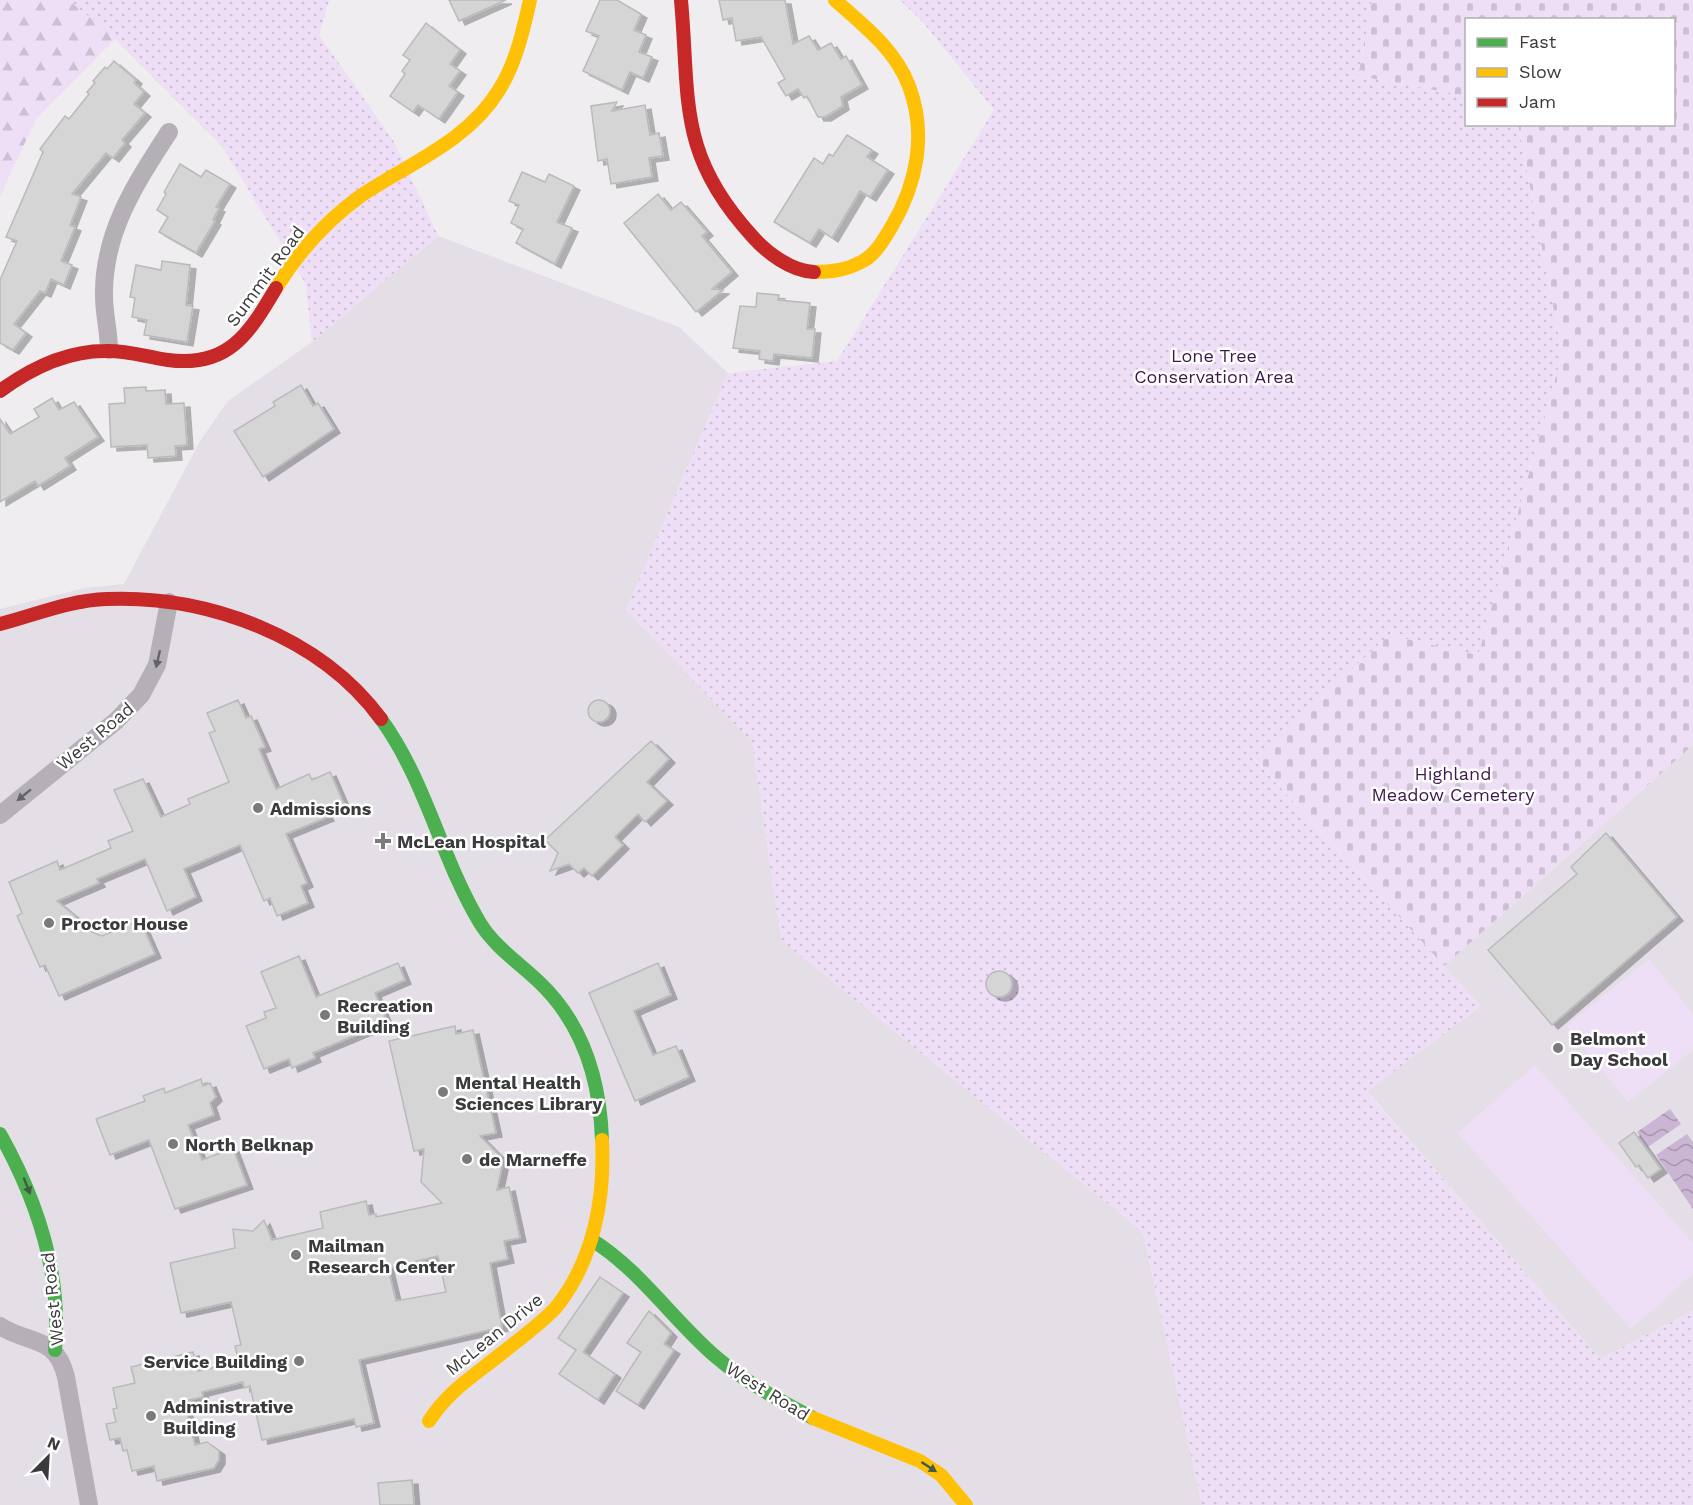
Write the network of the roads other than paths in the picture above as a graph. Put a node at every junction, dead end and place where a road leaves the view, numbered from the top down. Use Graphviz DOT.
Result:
graph roads {
  1 [pos="530,0"];
  2 [pos="681,0"];
  3 [pos="835,0"];
  4 [pos="169,132"];
  5 [pos="109,351"];
  6 [pos="0,391"];
  7 [pos="170,602"];
  8 [pos="0,624"];
  9 [pos="0,815"];
  10 [pos="0,1134"];
  11 [pos="592,1240"];
  12 [pos="0,1326"];
  13 [pos="55,1350"];
  14 [pos="429,1421"];
  15 [pos="89,1505"];
  16 [pos="966,1505"];
  1 -- 5 [label="street, Summit Road"];
  2 -- 3 [label="street"];
  4 -- 5 [label="street"];
  5 -- 6 [label="street, Summit Road"];
  7 -- 8 [label="street, McLean Drive"];
  7 -- 9 [label="street, West Road, one-way"];
  7 -- 11 [label="street, McLean Drive"];
  10 -- 13 [label="street, West Road, one-way"];
  11 -- 14 [label="street, McLean Drive"];
  11 -- 16 [label="street, West Road, one-way"];
  12 -- 13 [label="street"];
  13 -- 15 [label="street, West Road"];
}
